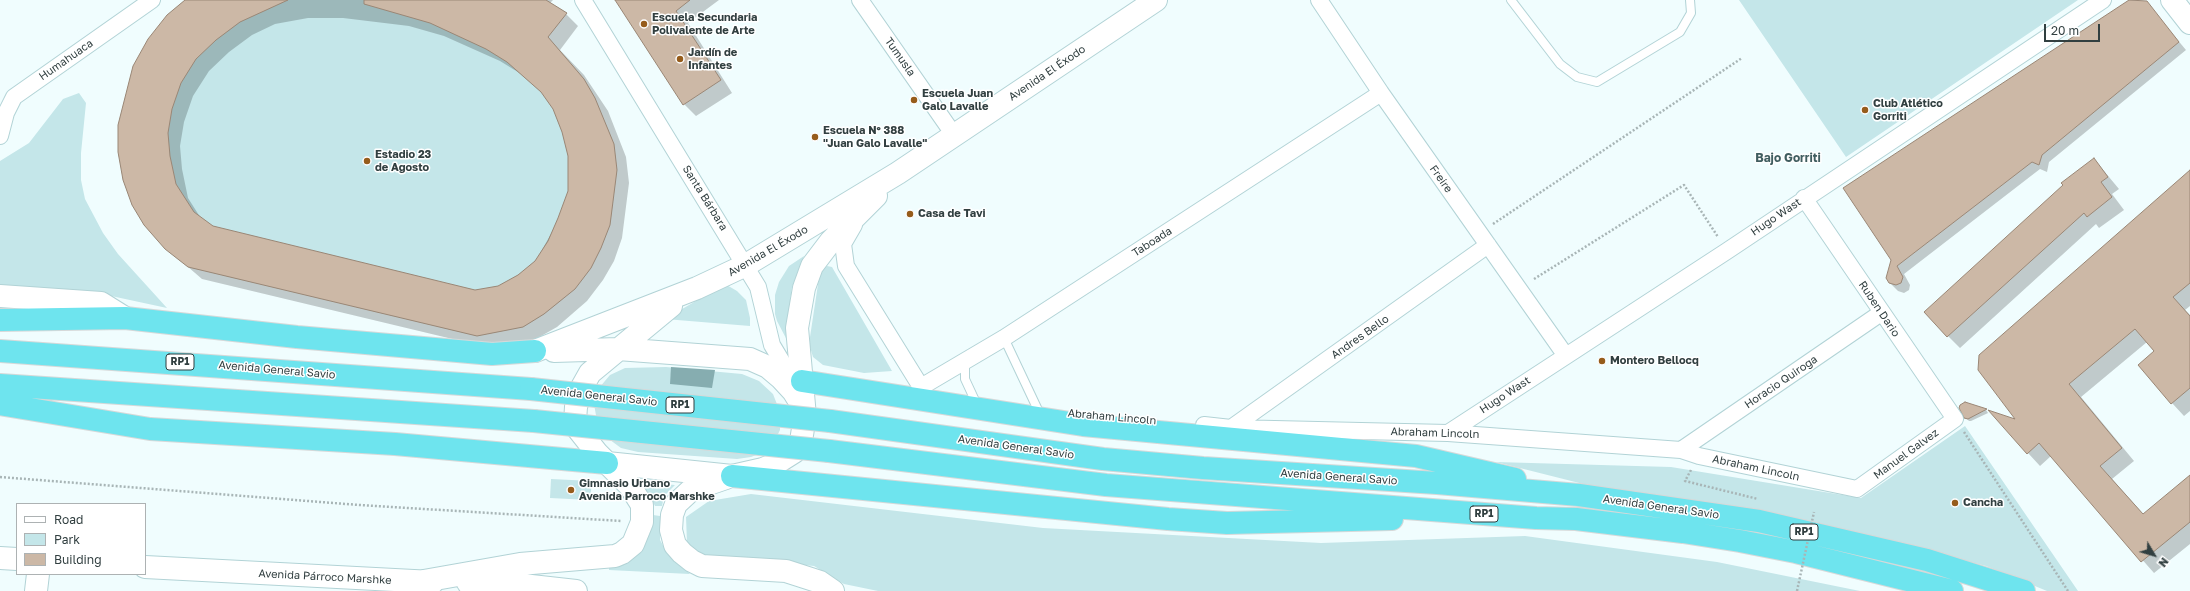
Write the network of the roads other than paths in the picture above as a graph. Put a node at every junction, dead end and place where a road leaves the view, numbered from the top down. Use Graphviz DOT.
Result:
graph roads {
  1 [pos="152,0"];
  2 [pos="583,0"];
  3 [pos="860,0"];
  4 [pos="1156,0"];
  5 [pos="1319,0"];
  6 [pos="1511,0"];
  7 [pos="1690,0"];
  8 [pos="2103,0"];
  9 [pos="2172,0"];
  10 [pos="2190,23"];
  11 [pos="1381,93"];
  12 [pos="954,135"];
  13 [pos="0,136"];
  14 [pos="898,174"];
  15 [pos="1804,198"];
  16 [pos="869,203"];
  17 [pos="1484,239"];
  18 [pos="746,265"];
  19 [pos="697,288"];
  20 [pos="0,296"];
  21 [pos="1881,313"];
  22 [pos="124,318"];
  23 [pos="0,320"];
  24 [pos="1004,338"];
  25 [pos="618,348"];
  26 [pos="0,351"];
  27 [pos="535,352"];
  28 [pos="1566,356"];
  29 [pos="966,361"];
  30 [pos="790,377"];
  31 [pos="0,384"];
  32 [pos="923,394"];
  33 [pos="0,404"];
  34 [pos="803,407"];
  35 [pos="979,409"];
  36 [pos="1038,410"];
  37 [pos="1009,415"];
  38 [pos="1955,419"];
  39 [pos="1231,428"];
  40 [pos="1448,433"];
  41 [pos="1681,450"];
  42 [pos="607,464"];
  43 [pos="732,476"];
  44 [pos="1858,489"];
  45 [pos="1579,495"];
  46 [pos="1498,515"];
  47 [pos="0,558"];
  48 [pos="16,559"];
  49 [pos="146,567"];
  50 [pos="38,575"];
  51 [pos="418,582"];
  52 [pos="36,591"];
  53 [pos="576,591"];
  54 [pos="833,591"];
  55 [pos="1952,591"];
  56 [pos="2024,591"];
  1 -- 13 [label="street, Humahuaca"];
  2 -- 18 [label="street, Santa Bárbara"];
  3 -- 12 [label="street, Tumusla"];
  4 -- 12 [label="main road, Avenida El Éxodo"];
  5 -- 11 [label="street, Freire"];
  6 -- 7 [label="lane"];
  8 -- 15 [label="street, Hugo Wast"];
  9 -- 10 [label="main road"];
  11 -- 17 [label="street, Freire"];
  11 -- 24 [label="street, Taboada"];
  12 -- 14 [label="main road, Avenida El Éxodo"];
  14 -- 16 [label="main road, Avenida El Éxodo"];
  14 -- 18 [label="main road, Avenida El Éxodo"];
  15 -- 21 [label="street, Ruben Dario"];
  15 -- 28 [label="street, Hugo Wast"];
  16 -- 30 [label="main road, Avenida El Éxodo"];
  16 -- 32 [label="street"];
  17 -- 28 [label="street, Freire"];
  17 -- 39 [label="street, Andres Bello"];
  18 -- 19 [label="main road, Avenida El Éxodo"];
  18 -- 30 [label="street, Santa Bárbara"];
  19 -- 25 [label="main road, Avenida El Éxodo"];
  19 -- 27 [label="main road, Avenida El Éxodo"];
  20 -- 22 [label="main road"];
  21 -- 38 [label="street, Ruben Dario"];
  21 -- 41 [label="street, Horacio Quiroga"];
  22 -- 23 [label="highway"];
  22 -- 27 [label="highway"];
  24 -- 29 [label="street, Taboada"];
  24 -- 36 [label="lane"];
  25 -- 27 [label="main road"];
  25 -- 30 [label="main road"];
  25 -- 42 [label="main road, Avenida El Éxodo"];
  26 -- 45 [label="highway, Avenida General Savio / RP1, bridge"];
  28 -- 40 [label="street, Hugo Wast"];
  29 -- 32 [label="street, Taboada"];
  29 -- 35 [label="lane"];
  30 -- 32 [label="highway"];
  30 -- 34 [label="main road, Avenida El Éxodo"];
  30 -- 34 [label="main road"];
  31 -- 46 [label="highway, Avenida General Savio / RP1, bridge"];
  32 -- 35 [label="highway"];
  33 -- 42 [label="highway"];
  34 -- 43 [label="main road, Avenida El Éxodo"];
  35 -- 37 [label="highway"];
  36 -- 37 [label="street, Abraham Lincoln"];
  36 -- 39 [label="street, Abraham Lincoln"];
  37 -- 45 [label="highway"];
  38 -- 44 [label="street, Manuel Galvez"];
  39 -- 40 [label="street, Abraham Lincoln"];
  40 -- 41 [label="street, Abraham Lincoln"];
  41 -- 44 [label="street, Abraham Lincoln"];
  42 -- 43 [label="main road"];
  42 -- 51 [label="main road, Avenida El Éxodo"];
  43 -- 46 [label="highway"];
  43 -- 54 [label="main road"];
  45 -- 56 [label="highway, Avenida General Savio / RP1"];
  46 -- 55 [label="highway, Avenida General Savio / RP1"];
  47 -- 48 [label="main road"];
  49 -- 51 [label="main road, Avenida Párroco Marshke"];
  50 -- 52 [label="main road"];
  51 -- 53 [label="main road, Avenida Párroco Marshke"];
}
